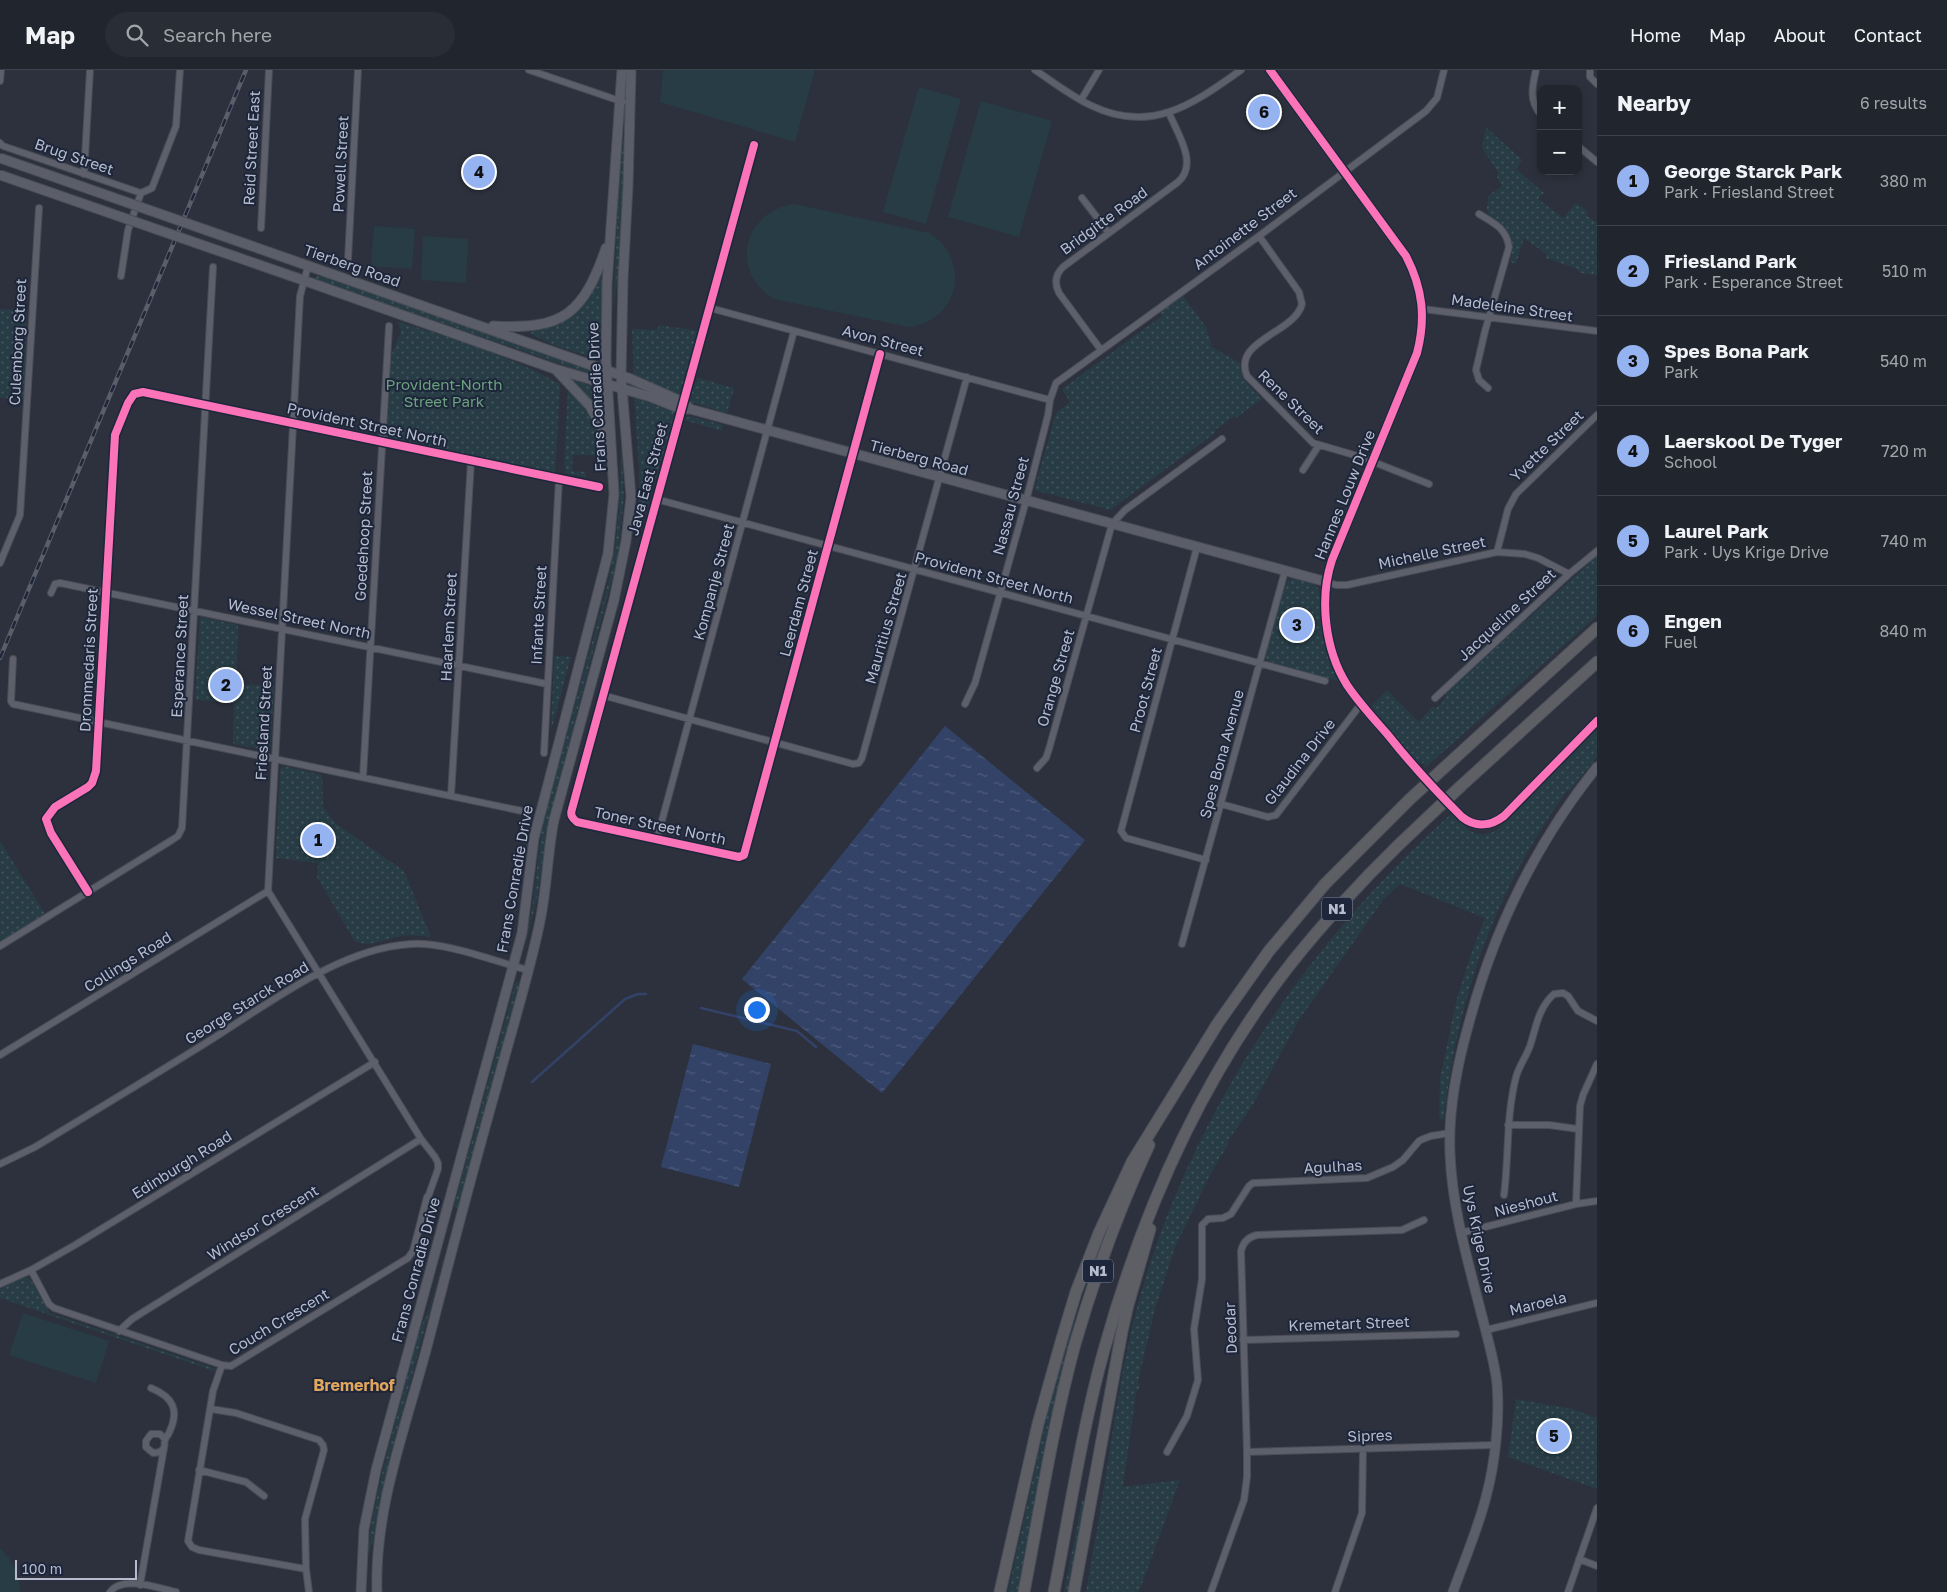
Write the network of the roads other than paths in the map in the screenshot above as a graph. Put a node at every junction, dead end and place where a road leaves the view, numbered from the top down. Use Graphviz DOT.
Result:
graph roads {
  1 [pos="1,70"];
  2 [pos="90,70"];
  3 [pos="180,70"];
  4 [pos="269,70"];
  5 [pos="358,70"];
  6 [pos="622,70"];
  7 [pos="631,70"];
  8 [pos="1035,70"];
  9 [pos="1099,70"];
  10 [pos="1241,70"];
  11 [pos="1270,70"];
  12 [pos="1444,70"];
  13 [pos="1536,70"];
  14 [pos="1590,70"];
  15 [pos="533,71"];
  16 [pos="0,81"];
  17 [pos="1597,84"];
  18 [pos="1081,100"];
  19 [pos="625,102"];
  20 [pos="1537,110"];
  21 [pos="1169,113"];
  22 [pos="0,143"];
  23 [pos="754,145"];
  24 [pos="1582,149"];
  25 [pos="0,158"];
  26 [pos="1597,162"];
  27 [pos="1344,172"];
  28 [pos="84,174"];
  29 [pos="0,175"];
  30 [pos="141,193"];
  31 [pos="1082,198"];
  32 [pos="39,208"];
  33 [pos="1479,214"];
  34 [pos="261,228"];
  35 [pos="1108,233"];
  36 [pos="610,236"];
  37 [pos="1259,236"];
  38 [pos="348,259"];
  39 [pos="304,264"];
  40 [pos="213,267"];
  41 [pos="121,276"];
  42 [pos="300,279"];
  43 [pos="710,308"];
  44 [pos="1423,309"];
  45 [pos="1488,318"];
  46 [pos="389,326"];
  47 [pos="480,326"];
  48 [pos="794,331"];
  49 [pos="1597,332"];
  50 [pos="1101,350"];
  51 [pos="880,354"];
  52 [pos="555,369"];
  53 [pos="607,370"];
  54 [pos="621,376"];
  55 [pos="967,377"];
  56 [pos="607,385"];
  57 [pos="1488,388"];
  58 [pos="622,390"];
  59 [pos="131,398"];
  60 [pos="1050,400"];
  61 [pos="206,405"];
  62 [pos="685,407"];
  63 [pos="1597,415"];
  64 [pos="293,423"];
  65 [pos="768,431"];
  66 [pos="1222,439"];
  67 [pos="382,441"];
  68 [pos="612,446"];
  69 [pos="1319,446"];
  70 [pos="854,454"];
  71 [pos="471,460"];
  72 [pos="1374,462"];
  73 [pos="1303,470"];
  74 [pos="940,478"];
  75 [pos="559,479"];
  76 [pos="1429,484"];
  77 [pos="599,487"];
  78 [pos="656,499"];
  79 [pos="1026,501"];
  80 [pos="743,523"];
  81 [pos="1112,524"];
  82 [pos="829,546"];
  83 [pos="1197,547"];
  84 [pos="1597,551"];
  85 [pos="1497,552"];
  86 [pos="0,563"];
  87 [pos="915,570"];
  88 [pos="1285,571"];
  89 [pos="1569,574"];
  90 [pos="1327,582"];
  91 [pos="106,592"];
  92 [pos="52,593"];
  93 [pos="1000,593"];
  94 [pos="194,610"];
  95 [pos="1086,616"];
  96 [pos="282,628"];
  97 [pos="1597,628"];
  98 [pos="1173,640"];
  99 [pos="371,647"];
  100 [pos="13,659"];
  101 [pos="1597,662"];
  102 [pos="1260,663"];
  103 [pos="459,666"];
  104 [pos="1325,681"];
  105 [pos="548,684"];
  106 [pos="602,695"];
  107 [pos="1435,698"];
  108 [pos="964,704"];
  109 [pos="1361,704"];
  110 [pos="689,719"];
  111 [pos="1597,721"];
  112 [pos="99,722"];
  113 [pos="187,740"];
  114 [pos="774,743"];
  115 [pos="544,753"];
  116 [pos="275,759"];
  117 [pos="1597,767"];
  118 [pos="1037,768"];
  119 [pos="363,777"];
  120 [pos="451,796"];
  121 [pos="1221,804"];
  122 [pos="522,811"];
  123 [pos="574,820"];
  124 [pos="657,839"];
  125 [pos="740,857"];
  126 [pos="1206,860"];
  127 [pos="268,891"];
  128 [pos="88,892"];
  129 [pos="1182,944"];
  130 [pos="0,946"];
  131 [pos="513,966"];
  132 [pos="528,970"];
  133 [pos="320,972"];
  134 [pos="1597,1021"];
  135 [pos="0,1055"];
  136 [pos="374,1062"];
  137 [pos="1192,1064"];
  138 [pos="1597,1064"];
  139 [pos="1508,1125"];
  140 [pos="1578,1128"];
  141 [pos="1450,1134"];
  142 [pos="423,1142"];
  143 [pos="0,1164"];
  144 [pos="1169,1168"];
  145 [pos="1504,1196"];
  146 [pos="1597,1201"];
  147 [pos="1576,1204"];
  148 [pos="1424,1220"];
  149 [pos="1461,1233"];
  150 [pos="31,1270"];
  151 [pos="0,1284"];
  152 [pos="1597,1303"];
  153 [pos="1486,1330"];
  154 [pos="120,1331"];
  155 [pos="1456,1334"];
  156 [pos="1243,1340"];
  157 [pos="222,1365"];
  158 [pos="151,1388"];
  159 [pos="210,1409"];
  160 [pos="165,1439"];
  161 [pos="1494,1445"];
  162 [pos="164,1448"];
  163 [pos="1363,1449"];
  164 [pos="1167,1452"];
  165 [pos="1247,1452"];
  166 [pos="156,1453"];
  167 [pos="162,1465"];
  168 [pos="199,1470"];
  169 [pos="264,1496"];
  170 [pos="1597,1508"];
  171 [pos="1579,1559"];
  172 [pos="1597,1566"];
  173 [pos="306,1569"];
  174 [pos="140,1585"];
  175 [pos="110,1591"];
  176 [pos="176,1592"];
  177 [pos="309,1592"];
  178 [pos="362,1592"];
  179 [pos="377,1592"];
  180 [pos="1000,1592"];
  181 [pos="1024,1592"];
  182 [pos="1054,1592"];
  183 [pos="1074,1592"];
  184 [pos="1211,1592"];
  185 [pos="1334,1592"];
  186 [pos="1453,1592"];
  187 [pos="1568,1592"];
  1 -- 16 [label="street"];
  2 -- 28 [label="street"];
  3 -- 30 [label="street"];
  4 -- 34 [label="street, Reid Street East"];
  5 -- 38 [label="street, Powell Street"];
  6 -- 19 [label="main road, Frans Conradie Drive"];
  7 -- 19 [label="main road, Frans Conradie Drive"];
  8 -- 18 [label="street"];
  9 -- 18 [label="street"];
  10 -- 21 [label="street"];
  11 -- 27 [label="main road, Hannes Louw Drive"];
  12 -- 27 [label="street, Antoinette Street"];
  13 -- 20 [label="street"];
  14 -- 17 [label="street"];
  15 -- 19 [label="street"];
  18 -- 21 [label="street"];
  19 -- 36 [label="main road, Frans Conradie Drive"];
  19 -- 54 [label="main road, Frans Conradie Drive"];
  21 -- 35 [label="street, Bridgitte Road"];
  22 -- 28 [label="street, Brug Street"];
  23 -- 43 [label="street, Java East Street"];
  24 -- 26 [label="street"];
  25 -- 39 [label="main road, Tierberg Road, bridge"];
  27 -- 37 [label="street, Antoinette Street"];
  27 -- 44 [label="main road, Hannes Louw Drive"];
  28 -- 30 [label="street, Brug Street"];
  29 -- 42 [label="main road, Tierberg Road, bridge"];
  30 -- 41 [label="street"];
  31 -- 35 [label="street"];
  32 -- 86 [label="street, Culemborg Street"];
  33 -- 45 [label="street"];
  35 -- 50 [label="street, Bridgitte Road"];
  36 -- 47 [label="main road"];
  36 -- 53 [label="main road, Frans Conradie Drive"];
  37 -- 50 [label="street, Antoinette Street"];
  37 -- 69 [label="street, Rene Street"];
  39 -- 42 [label="street, Friesland Street"];
  39 -- 47 [label="main road, Tierberg Road"];
  40 -- 61 [label="street, Esperance Street"];
  42 -- 52 [label="main road, Tierberg Road"];
  42 -- 64 [label="street, Friesland Street"];
  43 -- 48 [label="street, Avon Street"];
  43 -- 62 [label="street, Java East Street"];
  44 -- 45 [label="street, Madeleine Street"];
  44 -- 72 [label="main road, Hannes Louw Drive"];
  45 -- 49 [label="street, Madeleine Street"];
  45 -- 57 [label="street"];
  46 -- 67 [label="street, Goedehoop Street"];
  47 -- 53 [label="main road, Tierberg Road"];
  48 -- 51 [label="street, Avon Street"];
  48 -- 65 [label="street, Kompanje Street"];
  50 -- 60 [label="street, Antoinette Street"];
  51 -- 55 [label="street, Avon Street"];
  51 -- 70 [label="street, Leerdam Street"];
  52 -- 56 [label="main road, Tierberg Road"];
  52 -- 68 [label="main road"];
  53 -- 54 [label="main road, Tierberg Road"];
  53 -- 56 [label="main road, Frans Conradie Drive"];
  54 -- 58 [label="main road, Frans Conradie Drive"];
  54 -- 62 [label="main road, Tierberg Road"];
  55 -- 60 [label="street, Avon Street"];
  55 -- 74 [label="street, Mauritius Street"];
  56 -- 58 [label="main road, Tierberg Road"];
  56 -- 68 [label="main road, Frans Conradie Drive"];
  58 -- 62 [label="main road, Tierberg Road"];
  58 -- 132 [label="main road, Frans Conradie Drive"];
  59 -- 61 [label="street, Provident Street North"];
  59 -- 91 [label="street, Drommedaris Street"];
  60 -- 79 [label="street, Nassau Street"];
  61 -- 64 [label="street, Provident Street North"];
  61 -- 94 [label="street, Esperance Street"];
  62 -- 65 [label="main road, Tierberg Road"];
  62 -- 78 [label="street, Java East Street"];
  63 -- 85 [label="street, Yvette Street"];
  64 -- 67 [label="street, Provident Street North"];
  64 -- 96 [label="street, Friesland Street"];
  65 -- 70 [label="main road, Tierberg Road"];
  65 -- 80 [label="street, Kompanje Street"];
  66 -- 81 [label="street, Orange Street"];
  67 -- 71 [label="street, Provident Street North"];
  67 -- 99 [label="street, Goedehoop Street"];
  68 -- 131 [label="main road, Frans Conradie Drive"];
  69 -- 72 [label="street, Rene Street"];
  69 -- 73 [label="street, Rene Street"];
  70 -- 74 [label="main road, Tierberg Road"];
  70 -- 82 [label="street, Leerdam Street"];
  71 -- 75 [label="street, Provident Street North"];
  71 -- 103 [label="street, Haarlem Street"];
  72 -- 76 [label="street, Rene Street"];
  72 -- 90 [label="main road, Hannes Louw Drive"];
  74 -- 79 [label="main road, Tierberg Road"];
  74 -- 87 [label="street, Mauritius Street"];
  75 -- 77 [label="street, Provident Street North"];
  75 -- 105 [label="street, Infante Street"];
  78 -- 80 [label="street, Provident Street North"];
  78 -- 106 [label="street, Java East Street"];
  79 -- 81 [label="main road, Tierberg Road"];
  79 -- 93 [label="street, Nassau Street"];
  80 -- 82 [label="street, Provident Street North"];
  80 -- 110 [label="street, Kompanje Street"];
  81 -- 83 [label="main road, Tierberg Road"];
  81 -- 95 [label="street, Orange Street"];
  82 -- 87 [label="street, Provident Street North"];
  82 -- 114 [label="street, Leerdam Street"];
  83 -- 88 [label="main road, Tierberg Road"];
  83 -- 98 [label="street, Proot Street"];
  84 -- 89 [label="street, Jacqueline Street"];
  85 -- 89 [label="street, Michelle Street"];
  85 -- 90 [label="street, Michelle Street"];
  87 -- 93 [label="street, Provident Street North"];
  87 -- 114 [label="street, Mauritius Street"];
  88 -- 90 [label="main road, Tierberg Road"];
  88 -- 102 [label="street, Spes Bona Avenue"];
  89 -- 107 [label="street, Jacqueline Street"];
  90 -- 109 [label="main road, Hannes Louw Drive"];
  91 -- 92 [label="street, Wessel Street North"];
  91 -- 94 [label="street, Wessel Street North"];
  91 -- 112 [label="street, Drommedaris Street"];
  93 -- 95 [label="street, Provident Street North"];
  93 -- 108 [label="street, Nassau Street"];
  94 -- 96 [label="street, Wessel Street North"];
  94 -- 113 [label="street, Esperance Street"];
  95 -- 98 [label="street, Provident Street North"];
  95 -- 118 [label="street, Orange Street"];
  96 -- 99 [label="street, Wessel Street North"];
  96 -- 116 [label="street, Friesland Street"];
  97 -- 137 [label="highway, N1, bridge"];
  98 -- 102 [label="street, Provident Street North"];
  98 -- 126 [label="street, Proot Street"];
  99 -- 103 [label="street, Wessel Street North"];
  99 -- 119 [label="street, Goedehoop Street"];
  100 -- 112 [label="street"];
  101 -- 144 [label="highway, N1, bridge"];
  102 -- 104 [label="street, Provident Street North"];
  102 -- 121 [label="street, Spes Bona Avenue"];
  103 -- 105 [label="street, Wessel Street North"];
  103 -- 120 [label="street, Haarlem Street"];
  105 -- 115 [label="street, Infante Street"];
  106 -- 110 [label="street"];
  106 -- 123 [label="street, Java East Street"];
  109 -- 111 [label="main road, Hannes Louw Drive"];
  109 -- 121 [label="street, Glaudina Drive"];
  110 -- 114 [label="street"];
  110 -- 124 [label="street, Kompanje Street"];
  112 -- 113 [label="street"];
  112 -- 128 [label="street, Drommedaris Street"];
  113 -- 116 [label="street"];
  113 -- 128 [label="street, Esperance Street"];
  114 -- 125 [label="street, Leerdam Street"];
  116 -- 119 [label="street"];
  116 -- 127 [label="street, Friesland Street"];
  117 -- 141 [label="main road, Uys Krige Drive"];
  119 -- 120 [label="street"];
  120 -- 122 [label="street"];
  121 -- 126 [label="street, Spes Bona Avenue"];
  123 -- 124 [label="street, Toner Street North"];
  124 -- 125 [label="street, Toner Street North"];
  126 -- 129 [label="street, Spes Bona Avenue"];
  127 -- 133 [label="street"];
  127 -- 135 [label="street, Collings Road"];
  128 -- 130 [label="street, Esperance Street"];
  131 -- 132 [label="street, George Starck Road"];
  131 -- 133 [label="street, George Starck Road"];
  131 -- 178 [label="main road, Frans Conradie Drive"];
  132 -- 179 [label="main road, Frans Conradie Drive"];
  133 -- 136 [label="street"];
  133 -- 143 [label="street, George Starck Road"];
  134 -- 139 [label="street"];
  136 -- 142 [label="street"];
  136 -- 150 [label="street, Edinburgh Road"];
  137 -- 180 [label="highway"];
  137 -- 181 [label="highway, N1"];
  138 -- 140 [label="street"];
  139 -- 140 [label="street"];
  139 -- 145 [label="street"];
  140 -- 147 [label="street"];
  141 -- 149 [label="main road, Uys Krige Drive"];
  141 -- 164 [label="street, Agulhas"];
  142 -- 154 [label="street, Windsor Crescent"];
  142 -- 157 [label="street, Couch Crescent"];
  144 -- 182 [label="highway, N1"];
  144 -- 183 [label="highway"];
  146 -- 147 [label="street, Nieshout"];
  147 -- 149 [label="street, Nieshout"];
  148 -- 156 [label="street, Deodar"];
  149 -- 153 [label="main road, Uys Krige Drive"];
  150 -- 151 [label="street, Edinburgh Road"];
  150 -- 154 [label="street, Couch Crescent"];
  152 -- 153 [label="street, Maroela"];
  153 -- 161 [label="main road, Uys Krige Drive"];
  154 -- 157 [label="street, Couch Crescent"];
  155 -- 156 [label="street, Kremetart Street"];
  156 -- 165 [label="street, Deodar"];
  157 -- 159 [label="street"];
  158 -- 160 [label="street"];
  159 -- 168 [label="street"];
  159 -- 173 [label="street"];
  160 -- 162 [label="street"];
  160 -- 166 [label="street"];
  161 -- 163 [label="street, Sipres"];
  161 -- 186 [label="main road, Uys Krige Drive"];
  162 -- 166 [label="street"];
  162 -- 167 [label="street"];
  163 -- 165 [label="street, Sipres"];
  163 -- 185 [label="street"];
  165 -- 184 [label="street, Deodar"];
  166 -- 167 [label="street"];
  167 -- 174 [label="street"];
  168 -- 169 [label="street"];
  168 -- 173 [label="street"];
  170 -- 171 [label="street"];
  171 -- 172 [label="street"];
  171 -- 187 [label="street"];
  173 -- 177 [label="street"];
  174 -- 175 [label="street"];
  174 -- 176 [label="street"];
}
